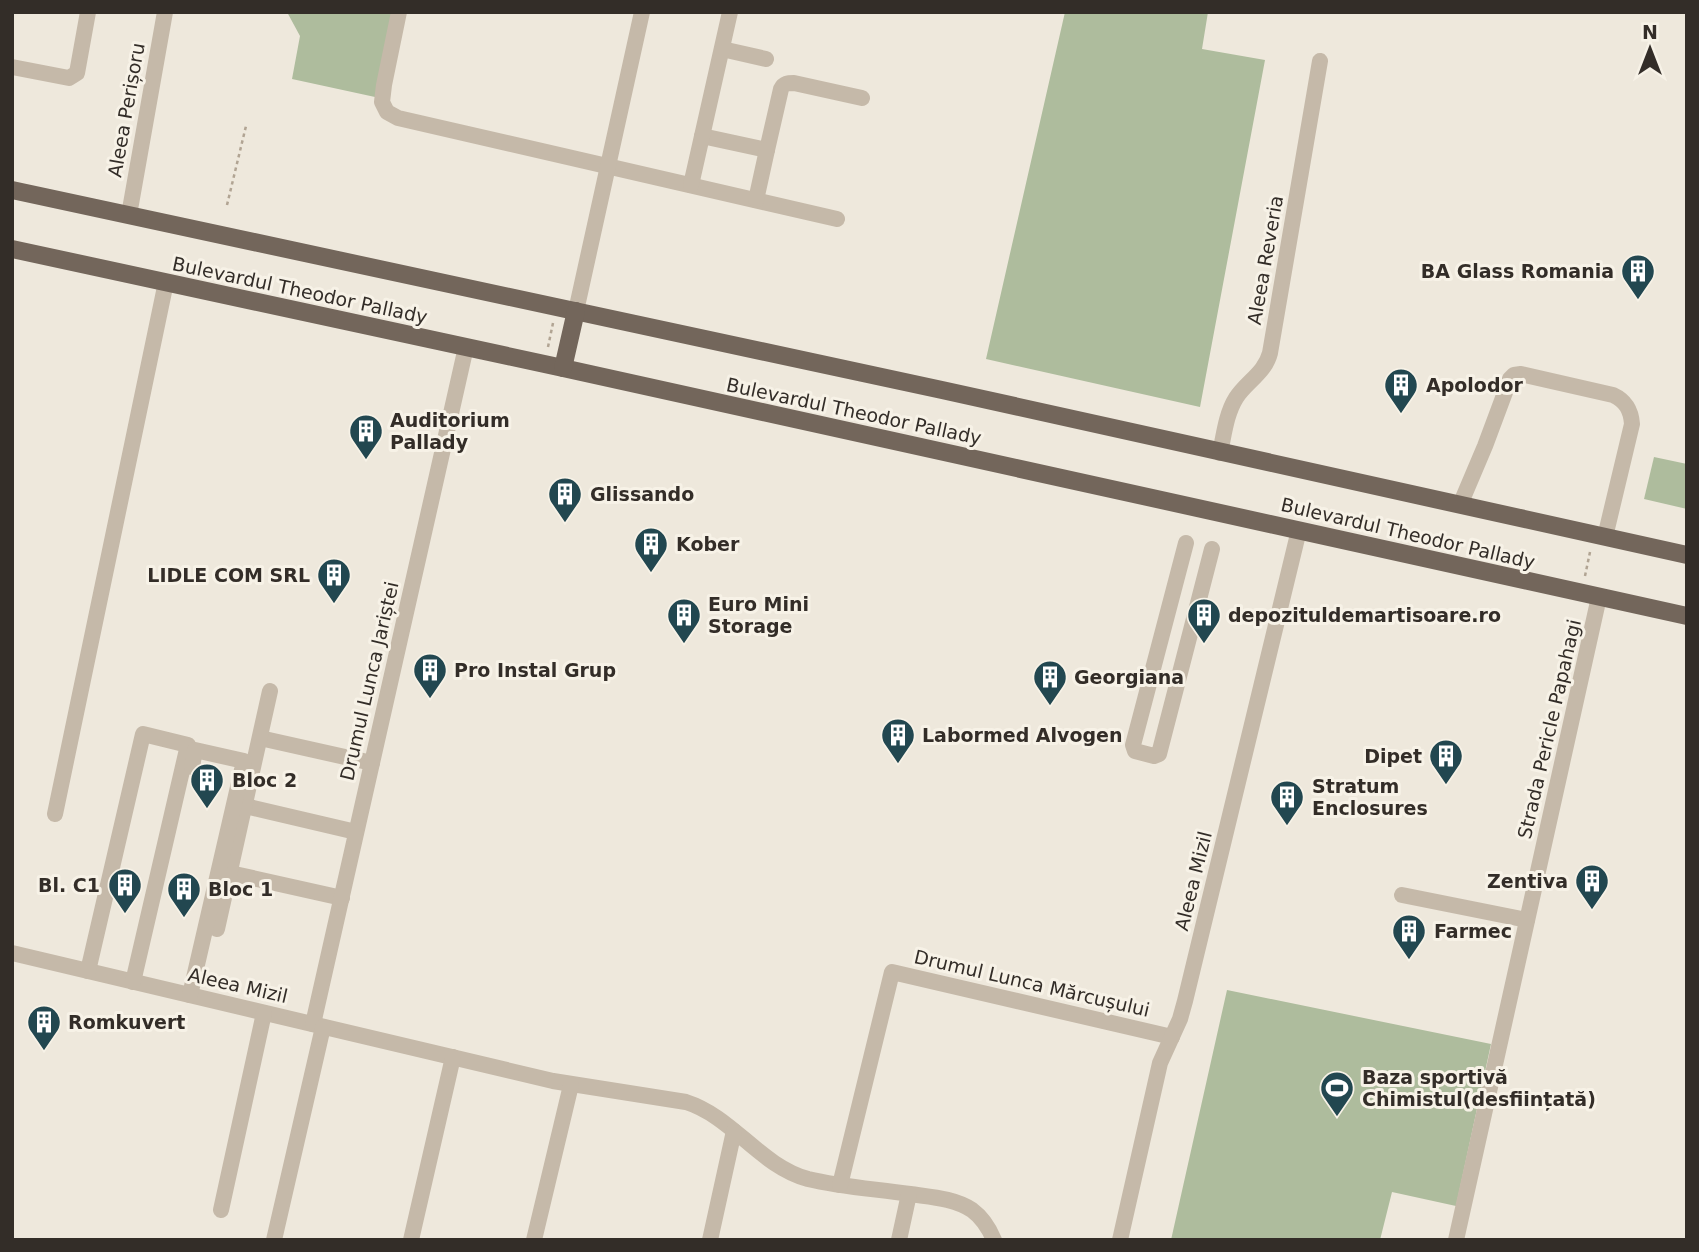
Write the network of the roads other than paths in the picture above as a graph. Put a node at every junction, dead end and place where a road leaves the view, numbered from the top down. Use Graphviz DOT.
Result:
graph roads {
  1 [pos="165,12"];
  2 [pos="399,12"];
  3 [pos="642,12"];
  4 [pos="730,12"];
  5 [pos="85,13"];
  6 [pos="722,49"];
  7 [pos="766,59"];
  8 [pos="1320,61"];
  9 [pos="12,67"];
  10 [pos="862,98"];
  11 [pos="702,136"];
  12 [pos="767,150"];
  13 [pos="608,167"];
  14 [pos="691,185"];
  15 [pos="12,190"];
  16 [pos="756,200"];
  17 [pos="129,215"];
  18 [pos="837,219"];
  19 [pos="12,250"];
  20 [pos="166,282"];
  21 [pos="576,311"];
  22 [pos="466,347"];
  23 [pos="563,368"];
  24 [pos="1220,453"];
  25 [pos="1460,505"];
  26 [pos="1299,530"];
  27 [pos="1599,536"];
  28 [pos="1186,543"];
  29 [pos="1212,549"];
  30 [pos="1687,555"];
  31 [pos="1600,597"];
  32 [pos="1687,616"];
  33 [pos="270,691"];
  34 [pos="260,738"];
  35 [pos="372,763"];
  36 [pos="245,806"];
  37 [pos="55,814"];
  38 [pos="356,832"];
  39 [pos="229,873"];
  40 [pos="1402,895"];
  41 [pos="342,898"];
  42 [pos="1527,920"];
  43 [pos="217,929"];
  44 [pos="12,954"];
  45 [pos="88,971"];
  46 [pos="137,983"];
  47 [pos="190,996"];
  48 [pos="264,1013"];
  49 [pos="318,1026"];
  50 [pos="1172,1037"];
  51 [pos="453,1057"];
  52 [pos="571,1084"];
  53 [pos="733,1131"];
  54 [pos="840,1185"];
  55 [pos="909,1194"];
  56 [pos="221,1210"];
  57 [pos="274,1240"];
  58 [pos="411,1240"];
  59 [pos="534,1240"];
  60 [pos="710,1240"];
  61 [pos="899,1240"];
  62 [pos="994,1240"];
  63 [pos="1120,1240"];
  64 [pos="1456,1240"];
  1 -- 17 [label="street, Aleea Perișoru"];
  2 -- 13 [label="street"];
  3 -- 13 [label="street"];
  4 -- 6 [label="street"];
  5 -- 9 [label="street"];
  6 -- 7 [label="street"];
  6 -- 11 [label="street"];
  8 -- 24 [label="street, Aleea Reveria"];
  10 -- 12 [label="street"];
  11 -- 12 [label="street"];
  11 -- 14 [label="street"];
  12 -- 16 [label="street"];
  13 -- 14 [label="street"];
  13 -- 21 [label="street"];
  14 -- 16 [label="street"];
  15 -- 17 [label="main road, Bulevardul Theodor Pallady"];
  16 -- 18 [label="street"];
  17 -- 21 [label="main road, Bulevardul Theodor Pallady"];
  19 -- 20 [label="main road, Bulevardul Theodor Pallady"];
  20 -- 22 [label="main road, Bulevardul Theodor Pallady"];
  20 -- 37 [label="street"];
  21 -- 23 [label="main road"];
  21 -- 24 [label="main road, Bulevardul Theodor Pallady"];
  22 -- 23 [label="main road, Bulevardul Theodor Pallady"];
  22 -- 35 [label="street, Drumul Lunca Jariștei"];
  23 -- 26 [label="main road, Bulevardul Theodor Pallady"];
  24 -- 25 [label="main road, Bulevardul Theodor Pallady"];
  25 -- 27 [label="main road, Bulevardul Theodor Pallady"];
  25 -- 27 [label="street"];
  26 -- 31 [label="main road, Bulevardul Theodor Pallady"];
  26 -- 50 [label="street, Aleea Mizil"];
  27 -- 30 [label="main road, Bulevardul Theodor Pallady"];
  28 -- 29 [label="street"];
  31 -- 32 [label="main road, Bulevardul Theodor Pallady"];
  31 -- 42 [label="street, Strada Pericle Papahagi"];
  33 -- 34 [label="street"];
  34 -- 35 [label="street"];
  34 -- 36 [label="street"];
  35 -- 38 [label="street, Drumul Lunca Jariștei"];
  36 -- 38 [label="street"];
  36 -- 39 [label="street"];
  38 -- 41 [label="street, Drumul Lunca Jariștei"];
  39 -- 41 [label="street"];
  39 -- 43 [label="street"];
  40 -- 42 [label="street"];
  41 -- 49 [label="street, Drumul Lunca Jariștei"];
  42 -- 64 [label="street, Strada Pericle Papahagi"];
  44 -- 45 [label="street, Aleea Mizil"];
  45 -- 46 [label="street, Aleea Mizil"];
  45 -- 46 [label="street"];
  46 -- 47 [label="street, Aleea Mizil"];
  46 -- 47 [label="street"];
  47 -- 48 [label="street, Aleea Mizil"];
  48 -- 49 [label="street, Aleea Mizil"];
  48 -- 56 [label="street"];
  49 -- 51 [label="street, Aleea Mizil"];
  49 -- 57 [label="street, Drumul Lunca Jariștei"];
  50 -- 54 [label="street, Drumul Lunca Mărcușului"];
  50 -- 63 [label="street, Aleea Mizil"];
  51 -- 52 [label="street, Aleea Mizil"];
  51 -- 58 [label="street"];
  52 -- 53 [label="street, Aleea Mizil"];
  52 -- 59 [label="street"];
  53 -- 54 [label="street, Aleea Mizil"];
  53 -- 60 [label="street"];
  54 -- 55 [label="street, Aleea Mizil"];
  55 -- 61 [label="street"];
  55 -- 62 [label="street, Aleea Mizil"];
}
